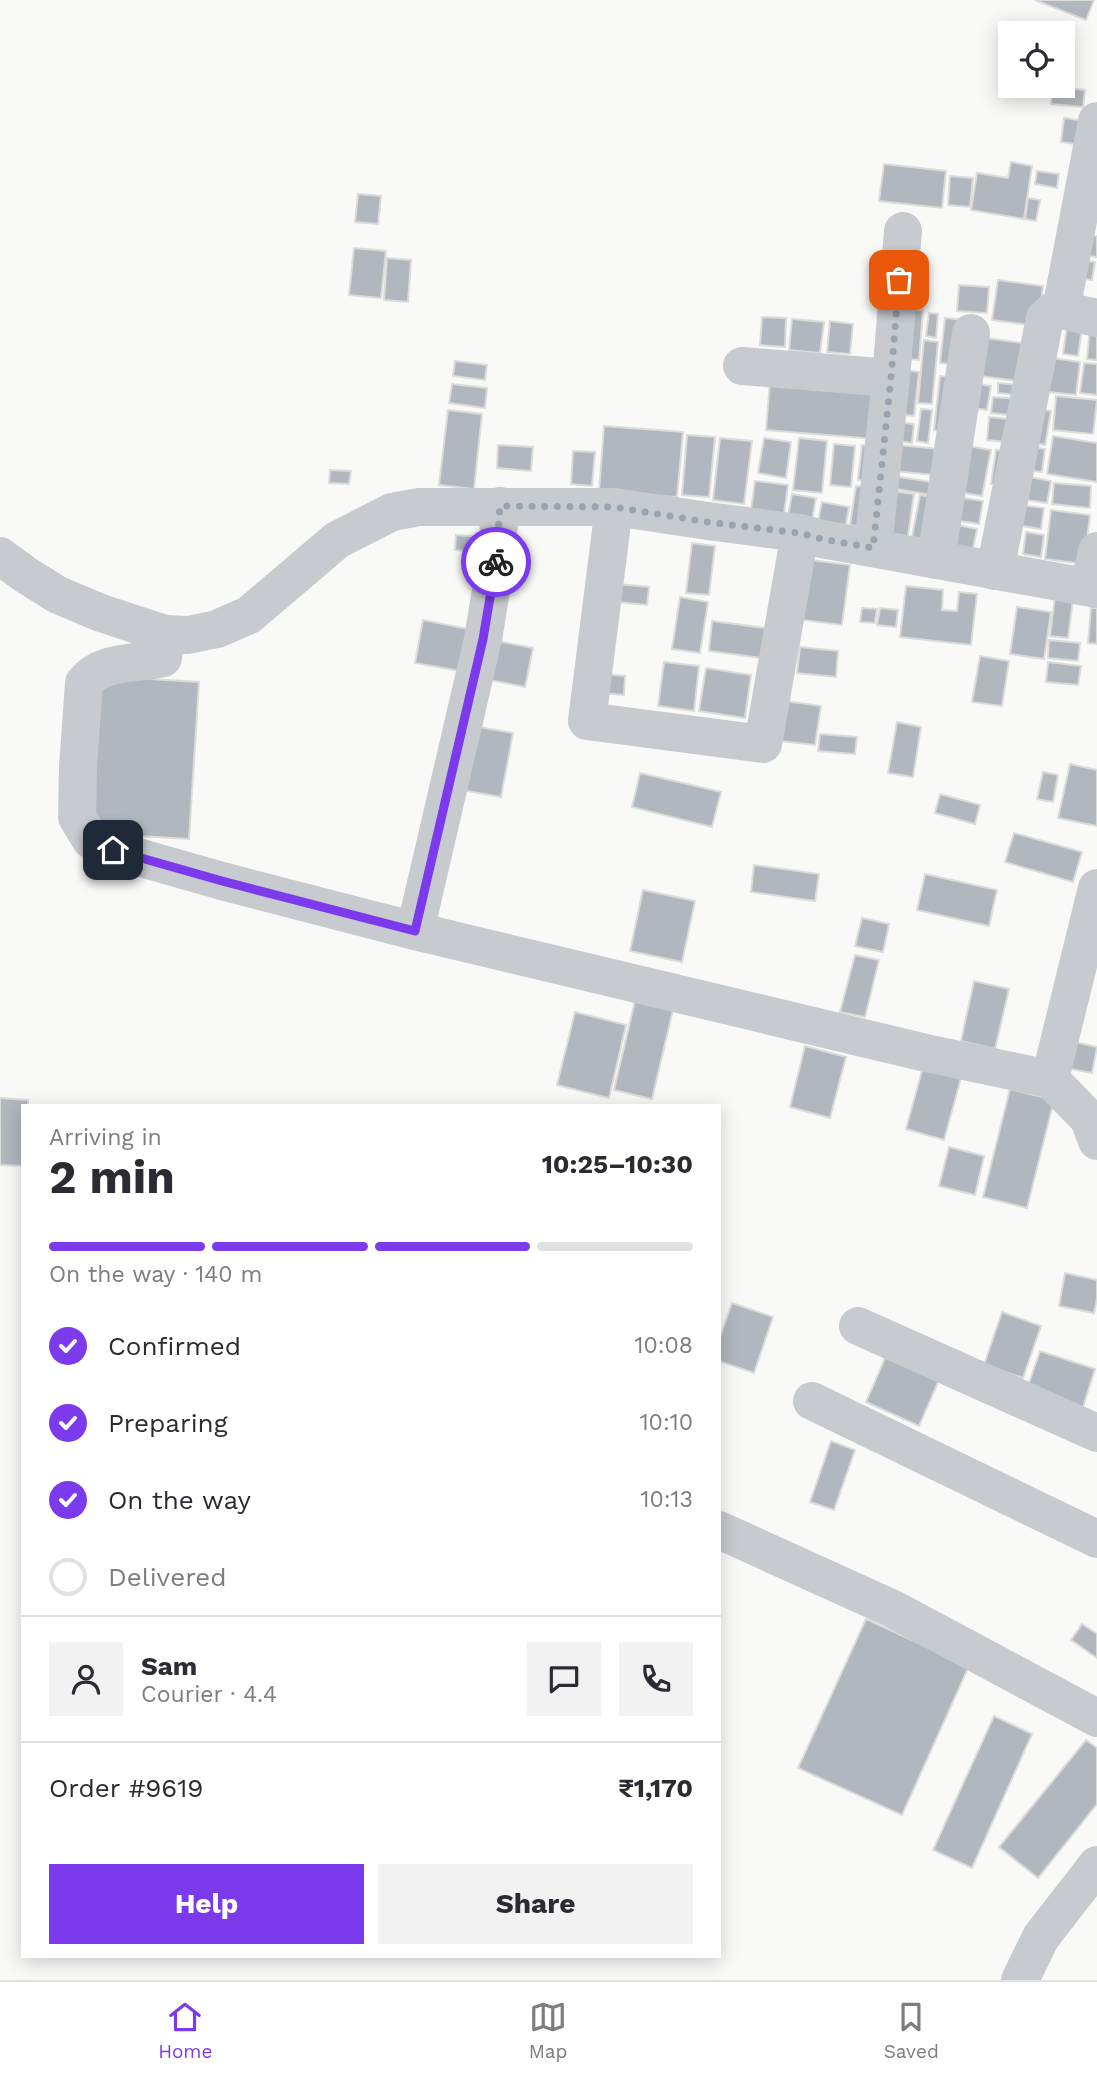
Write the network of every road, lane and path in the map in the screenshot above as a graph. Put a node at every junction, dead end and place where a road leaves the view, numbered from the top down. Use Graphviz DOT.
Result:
graph roads {
  1 [pos="1097,121"];
  2 [pos="903,231"];
  3 [pos="1060,310"];
  4 [pos="1097,318"];
  5 [pos="971,333"];
  6 [pos="743,366"];
  7 [pos="891,378"];
  8 [pos="500,506"];
  9 [pos="614,507"];
  10 [pos="800,533"];
  11 [pos="873,548"];
  12 [pos="0,556"];
  13 [pos="936,560"];
  14 [pos="995,571"];
  15 [pos="1094,576"];
  16 [pos="165,634"];
  17 [pos="1097,888"];
  18 [pos="415,931"];
  19 [pos="1050,1079"];
  20 [pos="1097,1141"];
  21 [pos="858,1326"];
  22 [pos="812,1401"];
  23 [pos="1097,1433"];
  24 [pos="721,1531"];
  25 [pos="1097,1539"];
  26 [pos="1097,1718"];
  27 [pos="1097,1865"];
  28 [pos="1020,1980"];
  1 -- 3 [label="street"];
  2 -- 7 [label="street"];
  3 -- 4 [label="street"];
  3 -- 14 [label="street"];
  5 -- 13 [label="street"];
  6 -- 7 [label="street"];
  7 -- 11 [label="street"];
  8 -- 9 [label="street"];
  8 -- 16 [label="street"];
  8 -- 18 [label="street"];
  9 -- 10 [label="street"];
  9 -- 10 [label="street"];
  10 -- 11 [label="street"];
  11 -- 13 [label="street"];
  12 -- 16 [label="street"];
  13 -- 14 [label="street"];
  14 -- 15 [label="street"];
  16 -- 18 [label="street"];
  17 -- 19 [label="street"];
  18 -- 19 [label="street"];
  19 -- 20 [label="street"];
  21 -- 23 [label="street"];
  22 -- 25 [label="street"];
  24 -- 26 [label="street"];
  27 -- 28 [label="street"];
}
